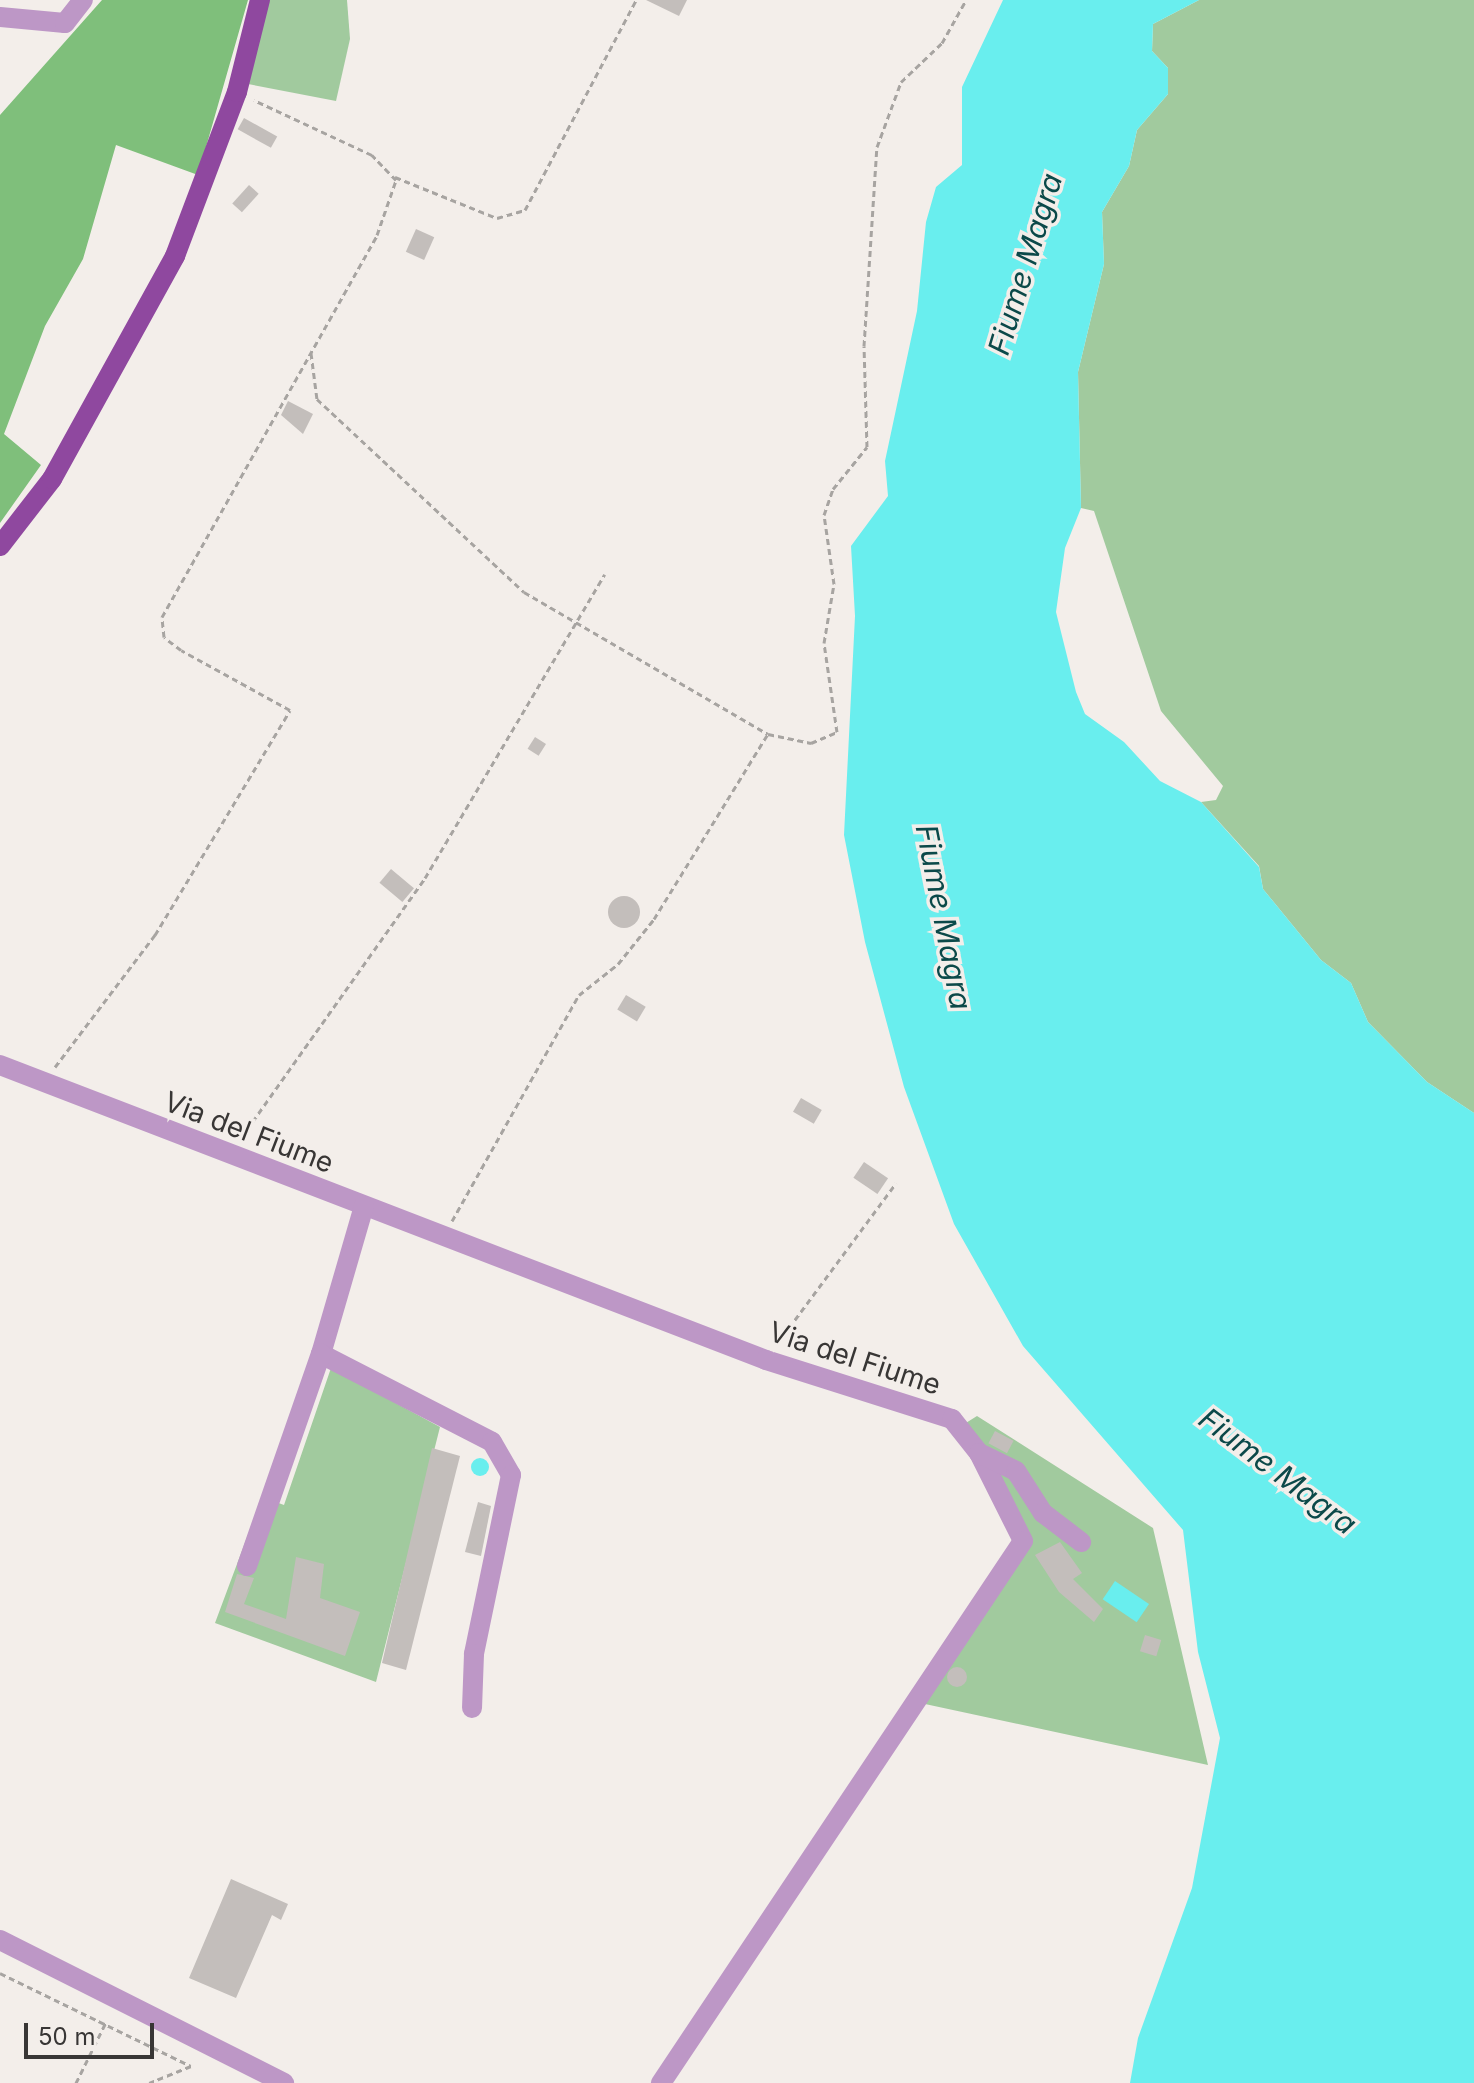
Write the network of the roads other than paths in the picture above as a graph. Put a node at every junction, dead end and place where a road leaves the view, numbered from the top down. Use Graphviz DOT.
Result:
graph roads {
  1 [pos="83,0"];
  2 [pos="260,0"];
  3 [pos="0,17"];
  4 [pos="0,546"];
  5 [pos="0,1065"];
  6 [pos="364,1206"];
  7 [pos="321,1354"];
  8 [pos="979,1453"];
  9 [pos="1081,1542"];
  10 [pos="247,1566"];
  11 [pos="472,1708"];
  12 [pos="0,1940"];
  13 [pos="284,2083"];
  14 [pos="661,2083"];
  1 -- 3 [label="street"];
  2 -- 4 [label="main road"];
  5 -- 6 [label="street, Via del Fiume"];
  6 -- 7 [label="street"];
  6 -- 8 [label="street, Via del Fiume"];
  7 -- 10 [label="street"];
  7 -- 11 [label="street"];
  8 -- 9 [label="street"];
  8 -- 14 [label="street, Via del Fiume"];
  12 -- 13 [label="street"];
}
